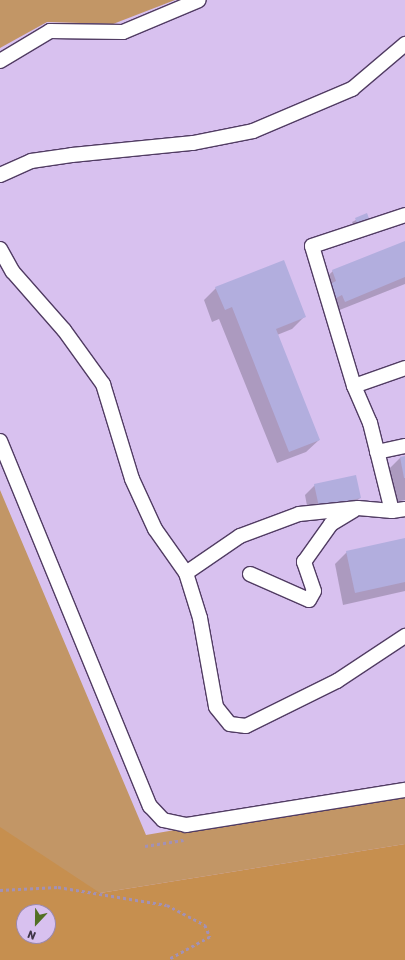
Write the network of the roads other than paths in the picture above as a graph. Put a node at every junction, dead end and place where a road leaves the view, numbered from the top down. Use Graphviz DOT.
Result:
graph roads {
  1 [pos="199,0"];
  2 [pos="405,44"];
  3 [pos="0,61"];
  4 [pos="0,174"];
  5 [pos="405,214"];
  6 [pos="0,249"];
  7 [pos="405,368"];
  8 [pos="354,386"];
  9 [pos="0,441"];
  10 [pos="405,446"];
  11 [pos="377,452"];
  12 [pos="358,508"];
  13 [pos="399,510"];
  14 [pos="186,573"];
  15 [pos="250,574"];
  16 [pos="405,636"];
  17 [pos="405,790"];
  1 -- 3 [label="lane"];
  2 -- 4 [label="lane"];
  5 -- 8 [label="lane"];
  6 -- 14 [label="lane"];
  7 -- 8 [label="lane"];
  8 -- 11 [label="lane"];
  9 -- 17 [label="lane"];
  10 -- 11 [label="lane"];
  11 -- 13 [label="lane"];
  12 -- 13 [label="lane"];
  12 -- 14 [label="lane"];
  12 -- 15 [label="lane"];
  14 -- 16 [label="lane"];
}
